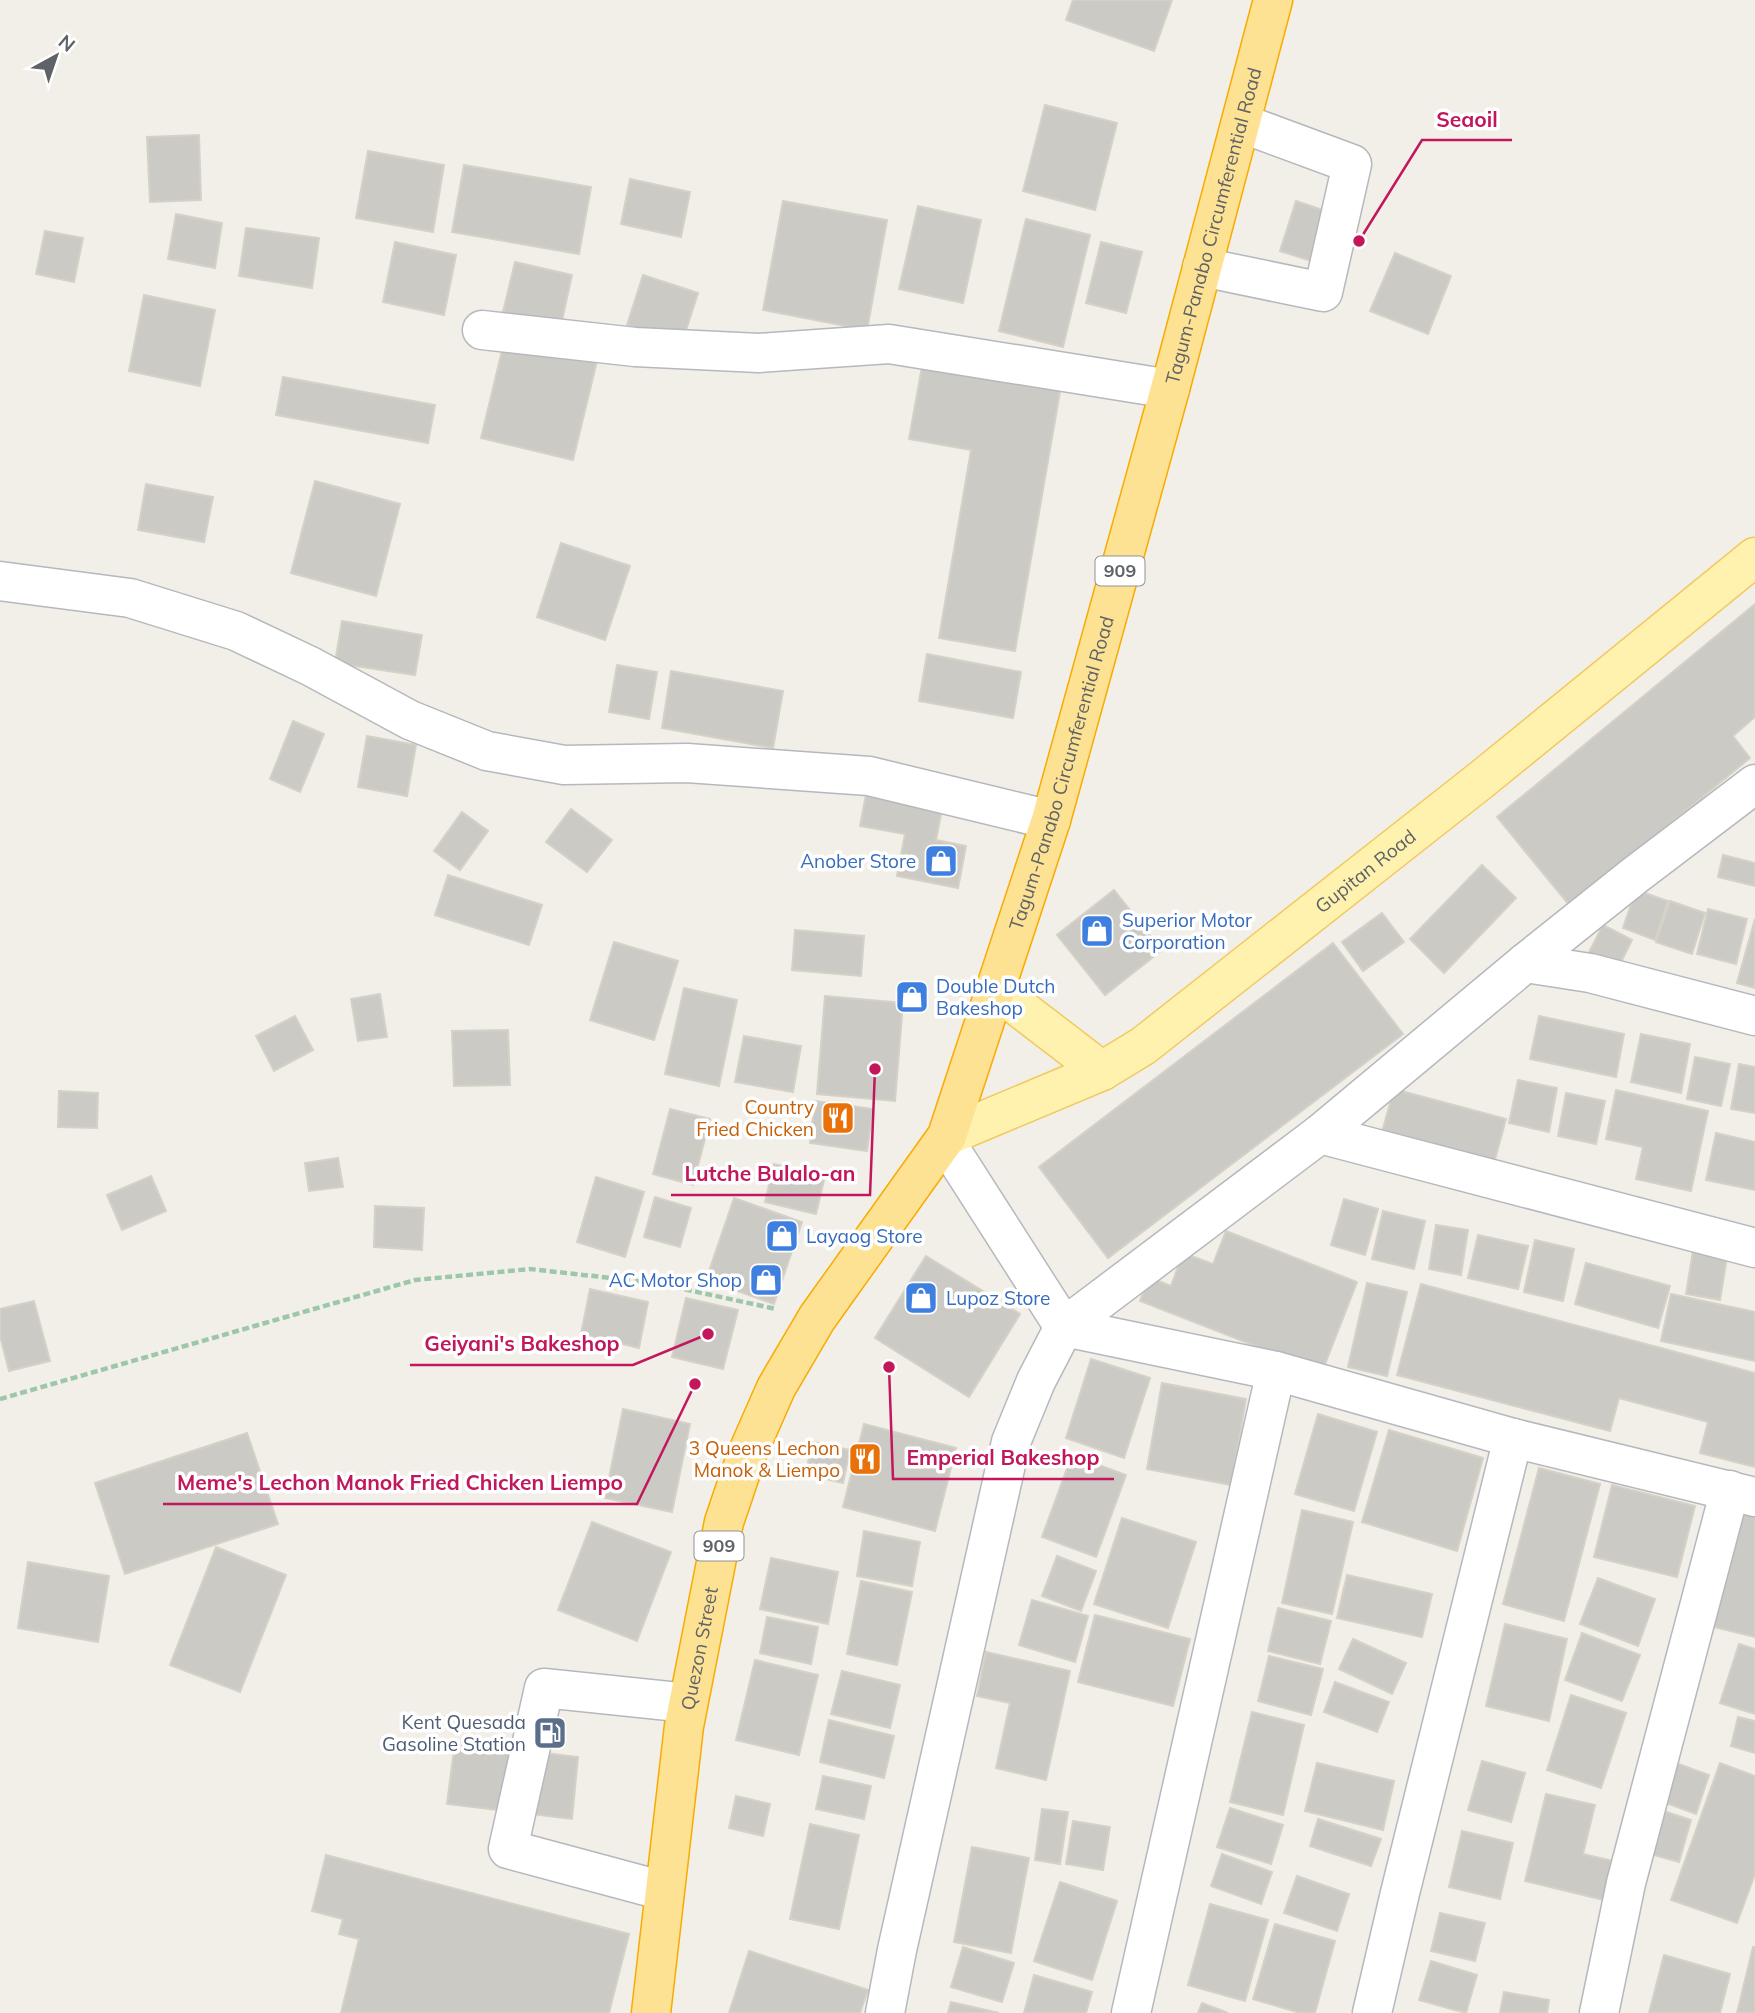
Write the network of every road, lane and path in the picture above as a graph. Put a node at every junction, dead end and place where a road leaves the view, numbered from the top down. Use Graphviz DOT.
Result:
graph roads {
  1 [pos="1273,0"];
  2 [pos="1241,123"];
  3 [pos="1202,267"];
  4 [pos="482,330"];
  5 [pos="1170,389"];
  6 [pos="1755,557"];
  7 [pos="0,581"];
  8 [pos="1755,784"];
  9 [pos="1051,820"];
  10 [pos="1525,963"];
  11 [pos="995,989"];
  12 [pos="1755,1016"];
  13 [pos="1102,1071"];
  14 [pos="1320,1134"];
  15 [pos="946,1139"];
  16 [pos="1755,1248"];
  17 [pos="817,1318"];
  18 [pos="1064,1327"];
  19 [pos="1276,1371"];
  20 [pos="0,1399"];
  21 [pos="1513,1438"];
  22 [pos="1743,1494"];
  23 [pos="688,1703"];
  24 [pos="664,1891"];
  25 [pos="650,2013"];
  26 [pos="885,2013"];
  27 [pos="1131,2013"];
  28 [pos="1372,2013"];
  29 [pos="1599,2013"];
  1 -- 2 [label="highway, Tagum-Panabo Circumferential Road / 909"];
  2 -- 3 [label="highway, Tagum-Panabo Circumferential Road / 909"];
  2 -- 3 [label="street"];
  3 -- 5 [label="highway, Tagum-Panabo Circumferential Road / 909"];
  4 -- 5 [label="street"];
  5 -- 9 [label="highway, Tagum-Panabo Circumferential Road / 909"];
  6 -- 13 [label="main road, Gupitan Road"];
  7 -- 9 [label="street"];
  8 -- 10 [label="street"];
  9 -- 11 [label="highway, Tagum-Panabo Circumferential Road / 909"];
  10 -- 12 [label="street"];
  10 -- 14 [label="street"];
  11 -- 13 [label="main road"];
  11 -- 15 [label="highway, Tagum-Panabo Circumferential Road / 909"];
  13 -- 15 [label="main road, Gupitan Road"];
  14 -- 16 [label="street"];
  14 -- 18 [label="street"];
  15 -- 17 [label="highway, Quezon Street / 909"];
  15 -- 18 [label="street"];
  17 -- 20 [label="path"];
  17 -- 23 [label="highway, Quezon Street / 909"];
  18 -- 19 [label="street"];
  18 -- 26 [label="street"];
  19 -- 21 [label="street"];
  19 -- 27 [label="street"];
  21 -- 22 [label="street"];
  21 -- 28 [label="street"];
  22 -- 29 [label="street"];
  23 -- 24 [label="highway, Quezon Street / 909"];
  23 -- 24 [label="street"];
  24 -- 25 [label="highway, Quezon Street / 909"];
}
